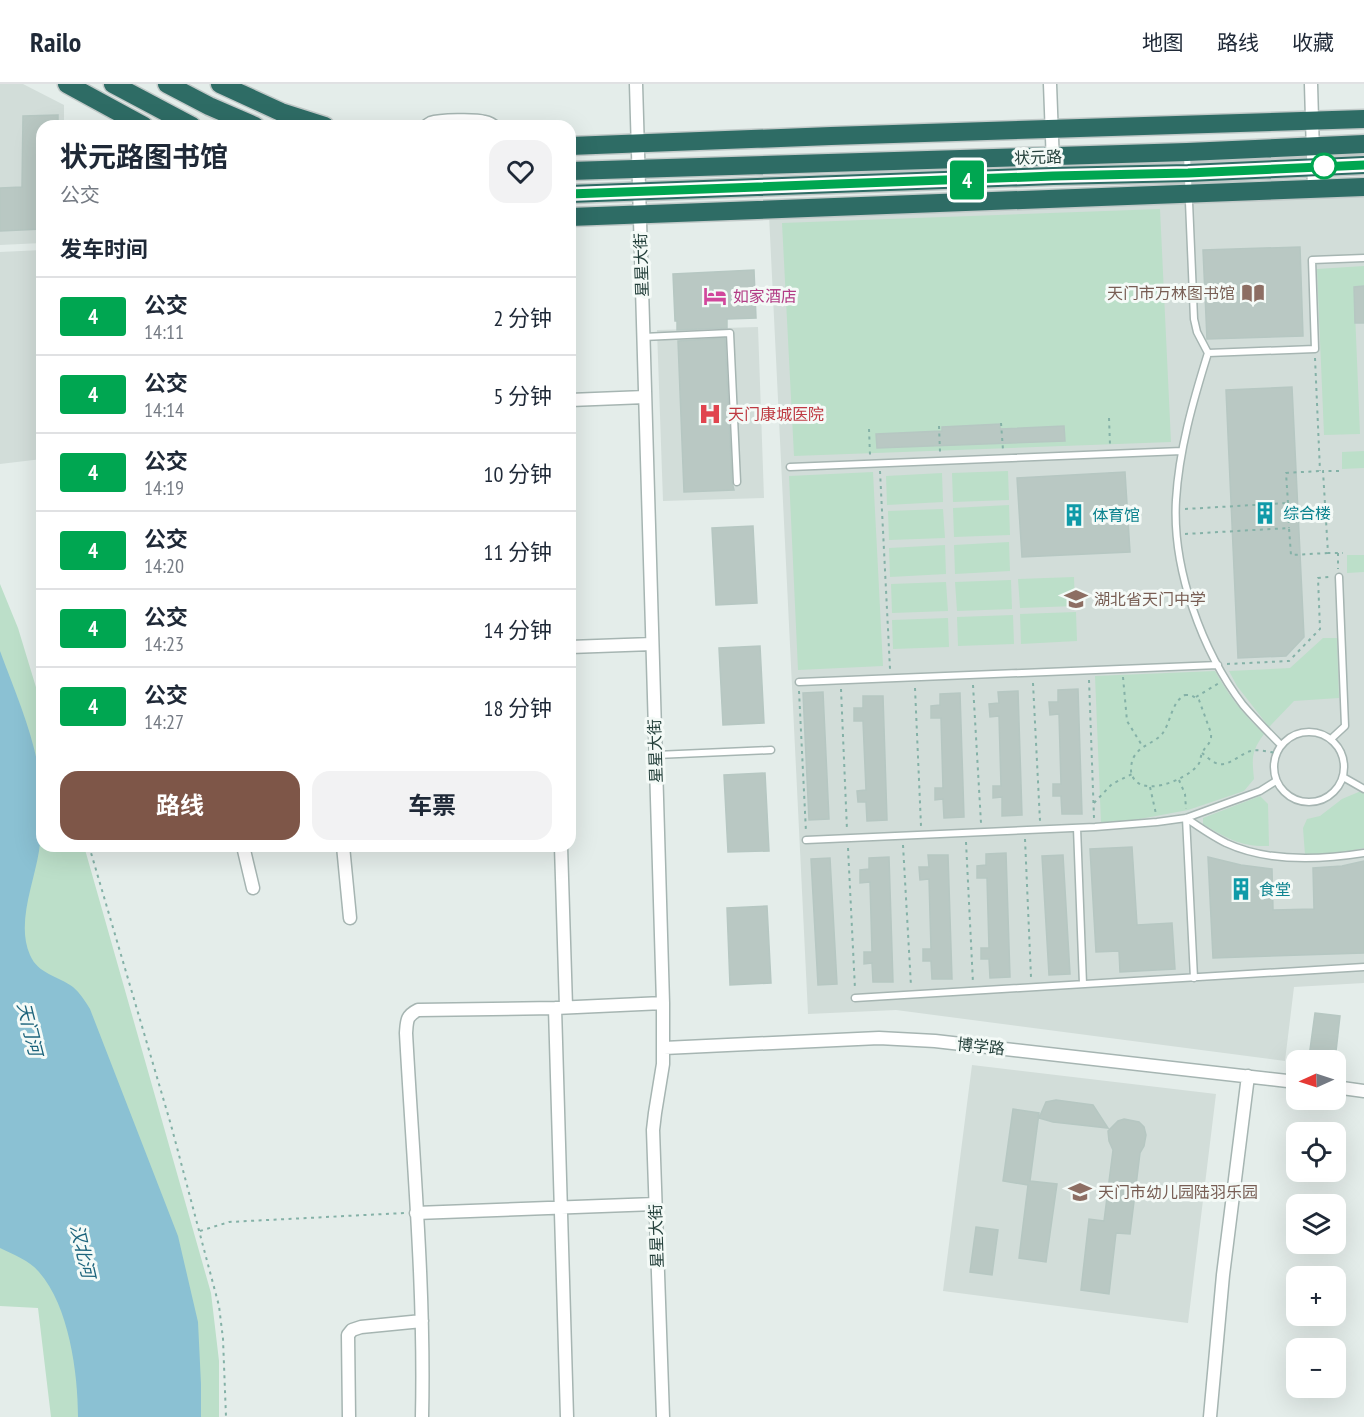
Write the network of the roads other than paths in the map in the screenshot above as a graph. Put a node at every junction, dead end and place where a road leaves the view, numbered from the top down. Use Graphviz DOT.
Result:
graph roads {
  1 [pos="67,84"];
  2 [pos="113,84"];
  3 [pos="167,84"];
  4 [pos="220,84"];
  5 [pos="636,84"];
  6 [pos="1050,84"];
  7 [pos="1311,84"];
  8 [pos="1364,119"];
  9 [pos="133,120"];
  10 [pos="181,120"];
  11 [pos="241,120"];
  12 [pos="306,120"];
  13 [pos="432,120"];
  14 [pos="489,120"];
  15 [pos="1312,122"];
  16 [pos="1052,129"];
  17 [pos="1364,144"];
  18 [pos="638,145"];
  19 [pos="576,146"];
  20 [pos="1312,146"];
  21 [pos="1187,152"];
  22 [pos="1052,155"];
  23 [pos="1364,165"];
  24 [pos="1313,167"];
  25 [pos="638,169"];
  26 [pos="576,171"];
  27 [pos="1188,173"];
  28 [pos="1053,176"];
  29 [pos="1364,187"];
  30 [pos="1314,189"];
  31 [pos="638,193"];
  32 [pos="576,194"];
  33 [pos="1189,194"];
  34 [pos="639,215"];
  35 [pos="576,217"];
  36 [pos="1364,258"];
  37 [pos="643,337"];
  38 [pos="1208,353"];
  39 [pos="645,397"];
  40 [pos="576,400"];
  41 [pos="1182,451"];
  42 [pos="790,467"];
  43 [pos="737,483"];
  44 [pos="1338,577"];
  45 [pos="652,644"];
  46 [pos="576,647"];
  47 [pos="1218,665"];
  48 [pos="799,682"];
  49 [pos="1331,739"];
  50 [pos="1281,745"];
  51 [pos="771,750"];
  52 [pos="656,756"];
  53 [pos="1343,777"];
  54 [pos="1276,782"];
  55 [pos="1364,789"];
  56 [pos="1186,818"];
  57 [pos="1077,828"];
  58 [pos="806,840"];
  59 [pos="244,852"];
  60 [pos="344,852"];
  61 [pos="561,852"];
  62 [pos="1364,853"];
  63 [pos="253,888"];
  64 [pos="350,918"];
  65 [pos="1364,968"];
  66 [pos="1194,978"];
  67 [pos="1083,984"];
  68 [pos="855,998"];
  69 [pos="663,1003"];
  70 [pos="560,1007"];
  71 [pos="664,1048"];
  72 [pos="1248,1076"];
  73 [pos="1286,1081"];
  74 [pos="1346,1089"];
  75 [pos="1364,1091"];
  76 [pos="655,1204"];
  77 [pos="561,1208"];
  78 [pos="416,1213"];
  79 [pos="422,1321"];
  80 [pos="350,1417"];
  81 [pos="422,1417"];
  82 [pos="567,1417"];
  83 [pos="663,1417"];
  84 [pos="1210,1417"];
  1 -- 9 [label="highway"];
  2 -- 10 [label="highway"];
  3 -- 11 [label="highway"];
  4 -- 12 [label="highway"];
  5 -- 18 [label="street, 星星大街"];
  6 -- 16 [label="street"];
  7 -- 15 [label="street"];
  8 -- 15 [label="highway"];
  13 -- 14 [label="lane"];
  15 -- 16 [label="highway"];
  15 -- 20 [label="street"];
  16 -- 18 [label="highway"];
  16 -- 22 [label="street"];
  17 -- 20 [label="highway, 状元路"];
  18 -- 19 [label="highway"];
  18 -- 25 [label="street, 星星大街"];
  20 -- 21 [label="highway, 状元路"];
  20 -- 24 [label="street"];
  21 -- 22 [label="highway, 状元路"];
  21 -- 27 [label="lane"];
  22 -- 25 [label="highway, 状元路"];
  22 -- 28 [label="street"];
  23 -- 24 [label="highway, 状元路"];
  24 -- 27 [label="highway, 状元路"];
  24 -- 30 [label="street"];
  25 -- 26 [label="highway, 状元路"];
  25 -- 31 [label="street, 星星大街"];
  27 -- 28 [label="highway, 状元路"];
  27 -- 33 [label="lane"];
  28 -- 31 [label="highway, 状元路"];
  29 -- 30 [label="highway"];
  30 -- 33 [label="highway"];
  31 -- 32 [label="highway, 状元路"];
  31 -- 34 [label="street, 星星大街"];
  33 -- 34 [label="highway"];
  33 -- 38 [label="lane"];
  34 -- 35 [label="highway"];
  34 -- 37 [label="street, 星星大街"];
  36 -- 38 [label="lane"];
  37 -- 39 [label="street, 星星大街"];
  37 -- 43 [label="lane"];
  38 -- 41 [label="lane"];
  39 -- 40 [label="street"];
  39 -- 45 [label="street, 星星大街"];
  41 -- 42 [label="lane"];
  41 -- 47 [label="lane"];
  44 -- 49 [label="lane"];
  45 -- 46 [label="street"];
  45 -- 52 [label="street, 星星大街"];
  47 -- 48 [label="lane"];
  47 -- 50 [label="lane"];
  49 -- 50 [label="lane"];
  49 -- 53 [label="lane"];
  50 -- 54 [label="lane"];
  51 -- 52 [label="lane"];
  52 -- 69 [label="street, 星星大街"];
  53 -- 54 [label="lane"];
  53 -- 55 [label="lane"];
  54 -- 56 [label="lane"];
  56 -- 57 [label="lane"];
  56 -- 62 [label="lane"];
  56 -- 66 [label="lane"];
  57 -- 58 [label="lane"];
  57 -- 67 [label="lane"];
  59 -- 63 [label="street"];
  60 -- 64 [label="street"];
  61 -- 70 [label="street"];
  65 -- 66 [label="lane"];
  66 -- 67 [label="lane"];
  67 -- 68 [label="lane"];
  69 -- 70 [label="street"];
  69 -- 71 [label="street, 星星大街"];
  70 -- 77 [label="street"];
  70 -- 78 [label="street"];
  71 -- 72 [label="street, 博学路"];
  71 -- 76 [label="street, 星星大街"];
  72 -- 73 [label="street, 博学路"];
  72 -- 84 [label="street"];
  74 -- 75 [label="street"];
  76 -- 77 [label="street"];
  76 -- 83 [label="street, 星星大街"];
  77 -- 78 [label="street"];
  77 -- 82 [label="street"];
  78 -- 79 [label="street"];
  79 -- 80 [label="street"];
  79 -- 81 [label="street"];
}
